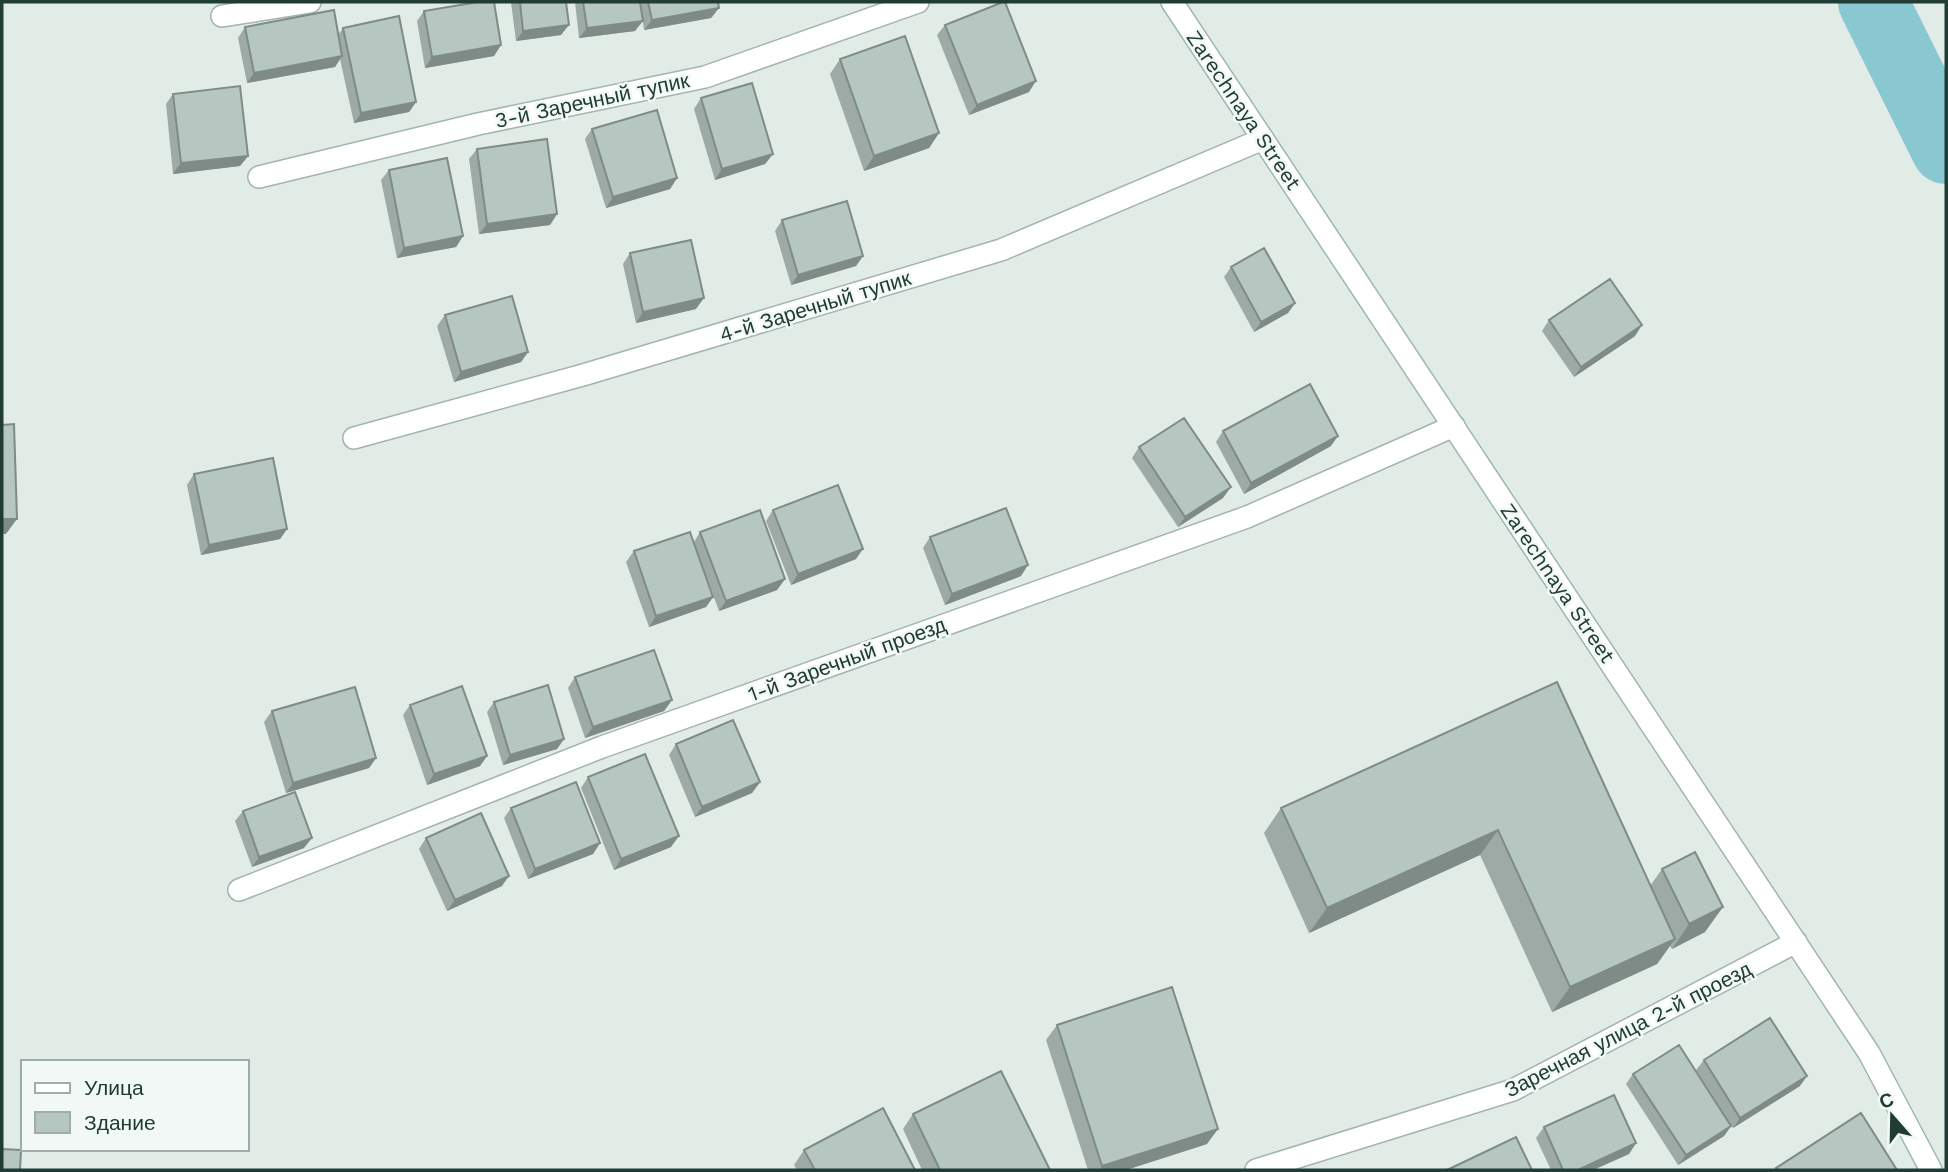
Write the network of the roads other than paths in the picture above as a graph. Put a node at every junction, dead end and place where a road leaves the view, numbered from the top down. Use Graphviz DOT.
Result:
graph roads {
  1 [pos="310,2"];
  2 [pos="918,2"];
  3 [pos="1172,2"];
  4 [pos="222,16"];
  5 [pos="1264,139"];
  6 [pos="259,177"];
  7 [pos="1454,426"];
  8 [pos="354,438"];
  9 [pos="239,890"];
  10 [pos="1796,942"];
  11 [pos="1256,1170"];
  12 [pos="1931,1170"];
  1 -- 4 [label="street"];
  2 -- 6 [label="street, 3-й Заречный тупик"];
  3 -- 5 [label="street, Zarechnaya Street"];
  5 -- 7 [label="street, Zarechnaya Street"];
  5 -- 8 [label="street, 4-й Заречный тупик"];
  7 -- 9 [label="street, 1-й Заречный проезд"];
  7 -- 10 [label="street, Zarechnaya Street"];
  10 -- 11 [label="street, Заречная улица 2-й проезд"];
  10 -- 12 [label="street, Zarechnaya Street"];
}
